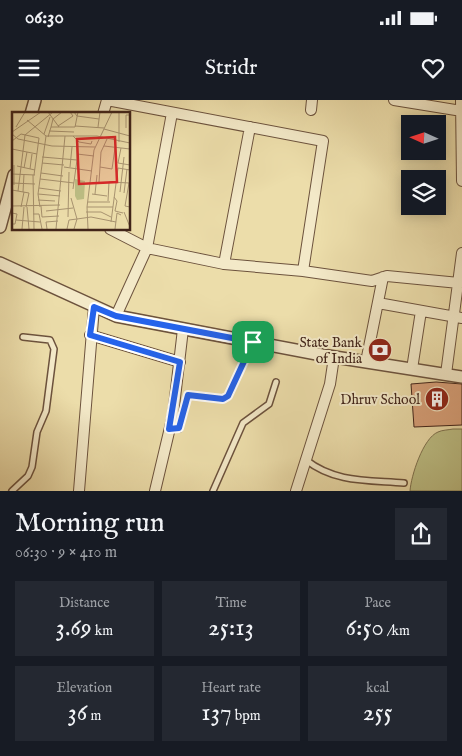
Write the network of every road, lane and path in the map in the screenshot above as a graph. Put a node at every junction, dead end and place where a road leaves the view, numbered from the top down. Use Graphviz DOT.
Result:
graph roads {
  1 [pos="107,100"];
  2 [pos="394,100"];
  3 [pos="461,100"];
  4 [pos="461,111"];
  5 [pos="172,112"];
  6 [pos="250,127"];
  7 [pos="12,181"];
  8 [pos="462,182"];
  9 [pos="0,227"];
  10 [pos="112,230"];
  11 [pos="147,248"];
  12 [pos="462,253"];
  13 [pos="0,263"];
  14 [pos="224,264"];
  15 [pos="303,271"];
  16 [pos="383,277"];
  17 [pos="460,277"];
  18 [pos="378,303"];
  19 [pos="94,307"];
  20 [pos="421,311"];
  21 [pos="116,316"];
  22 [pos="458,317"];
  23 [pos="183,329"];
  24 [pos="90,335"];
  25 [pos="23,337"];
  26 [pos="253,342"];
  27 [pos="334,357"];
  28 [pos="180,362"];
  29 [pos="366,362"];
  30 [pos="412,369"];
  31 [pos="446,374"];
  32 [pos="462,377"];
  33 [pos="276,382"];
  34 [pos="169,429"];
  35 [pos="306,460"];
  36 [pos="404,483"];
  37 [pos="12,491"];
  38 [pos="80,491"];
  39 [pos="155,491"];
  40 [pos="213,491"];
  41 [pos="296,491"];
  1 -- 5 [label="street"];
  2 -- 4 [label="street"];
  3 -- 4 [label="street"];
  4 -- 8 [label="street"];
  5 -- 6 [label="street"];
  5 -- 11 [label="street"];
  6 -- 14 [label="street"];
  6 -- 15 [label="street"];
  7 -- 9 [label="street"];
  10 -- 11 [label="street"];
  11 -- 14 [label="street"];
  11 -- 21 [label="street"];
  12 -- 17 [label="street"];
  13 -- 19 [label="street"];
  14 -- 15 [label="street"];
  15 -- 16 [label="street"];
  16 -- 17 [label="street"];
  16 -- 18 [label="street"];
  17 -- 22 [label="street"];
  18 -- 20 [label="street"];
  18 -- 29 [label="street"];
  19 -- 21 [label="street"];
  19 -- 24 [label="street"];
  20 -- 22 [label="street"];
  20 -- 30 [label="street"];
  21 -- 23 [label="street"];
  22 -- 31 [label="street"];
  23 -- 26 [label="street"];
  23 -- 28 [label="street"];
  24 -- 28 [label="street"];
  24 -- 38 [label="street"];
  25 -- 37 [label="lane"];
  26 -- 27 [label="street"];
  26 -- 34 [label="lane"];
  27 -- 29 [label="street"];
  27 -- 35 [label="street"];
  28 -- 34 [label="street"];
  29 -- 30 [label="street"];
  30 -- 31 [label="street"];
  31 -- 32 [label="street"];
  33 -- 40 [label="lane"];
  34 -- 39 [label="street"];
  35 -- 36 [label="lane"];
  35 -- 41 [label="street"];
}
